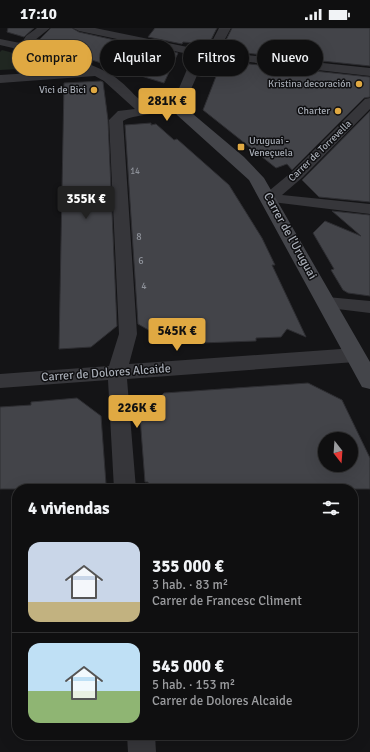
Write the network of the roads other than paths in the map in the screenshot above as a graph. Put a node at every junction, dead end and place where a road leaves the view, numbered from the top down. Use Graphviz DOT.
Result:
graph roads {
  1 [pos="44,28"];
  2 [pos="79,28"];
  3 [pos="137,28"];
  4 [pos="225,28"];
  5 [pos="29,40"];
  6 [pos="140,40"];
  7 [pos="219,40"];
  8 [pos="0,42"];
  9 [pos="12,44"];
  10 [pos="249,59"];
  11 [pos="92,71"];
  12 [pos="370,72"];
  13 [pos="98,73"];
  14 [pos="189,76"];
  15 [pos="1,78"];
  16 [pos="370,102"];
  17 [pos="156,110"];
  18 [pos="180,111"];
  19 [pos="269,198"];
  20 [pos="370,209"];
  21 [pos="327,303"];
  22 [pos="370,307"];
  23 [pos="356,355"];
  24 [pos="117,372"];
  25 [pos="0,381"];
  26 [pos="370,381"];
  27 [pos="125,484"];
  28 [pos="141,740"];
  29 [pos="142,752"];
  1 -- 5 [label="street"];
  2 -- 6 [label="street"];
  3 -- 6 [label="street"];
  4 -- 7 [label="street"];
  8 -- 9 [label="street"];
  10 -- 12 [label="street"];
  11 -- 13 [label="street"];
  13 -- 15 [label="street"];
  13 -- 17 [label="street"];
  14 -- 18 [label="street"];
  16 -- 19 [label="street, Carrer de Torrevella"];
  17 -- 18 [label="street"];
  17 -- 24 [label="street"];
  18 -- 19 [label="street, Carrer de l'Uruguai"];
  19 -- 20 [label="street"];
  19 -- 21 [label="street, Carrer de l'Uruguai"];
  21 -- 22 [label="street"];
  21 -- 23 [label="street, Carrer de l'Uruguai"];
  23 -- 24 [label="street, Carrer de Dolores Alcaide"];
  23 -- 26 [label="street, Carrer de l'Uruguai"];
  24 -- 25 [label="street, Carrer de Dolores Alcaide"];
  24 -- 27 [label="street"];
  28 -- 29 [label="street"];
}
